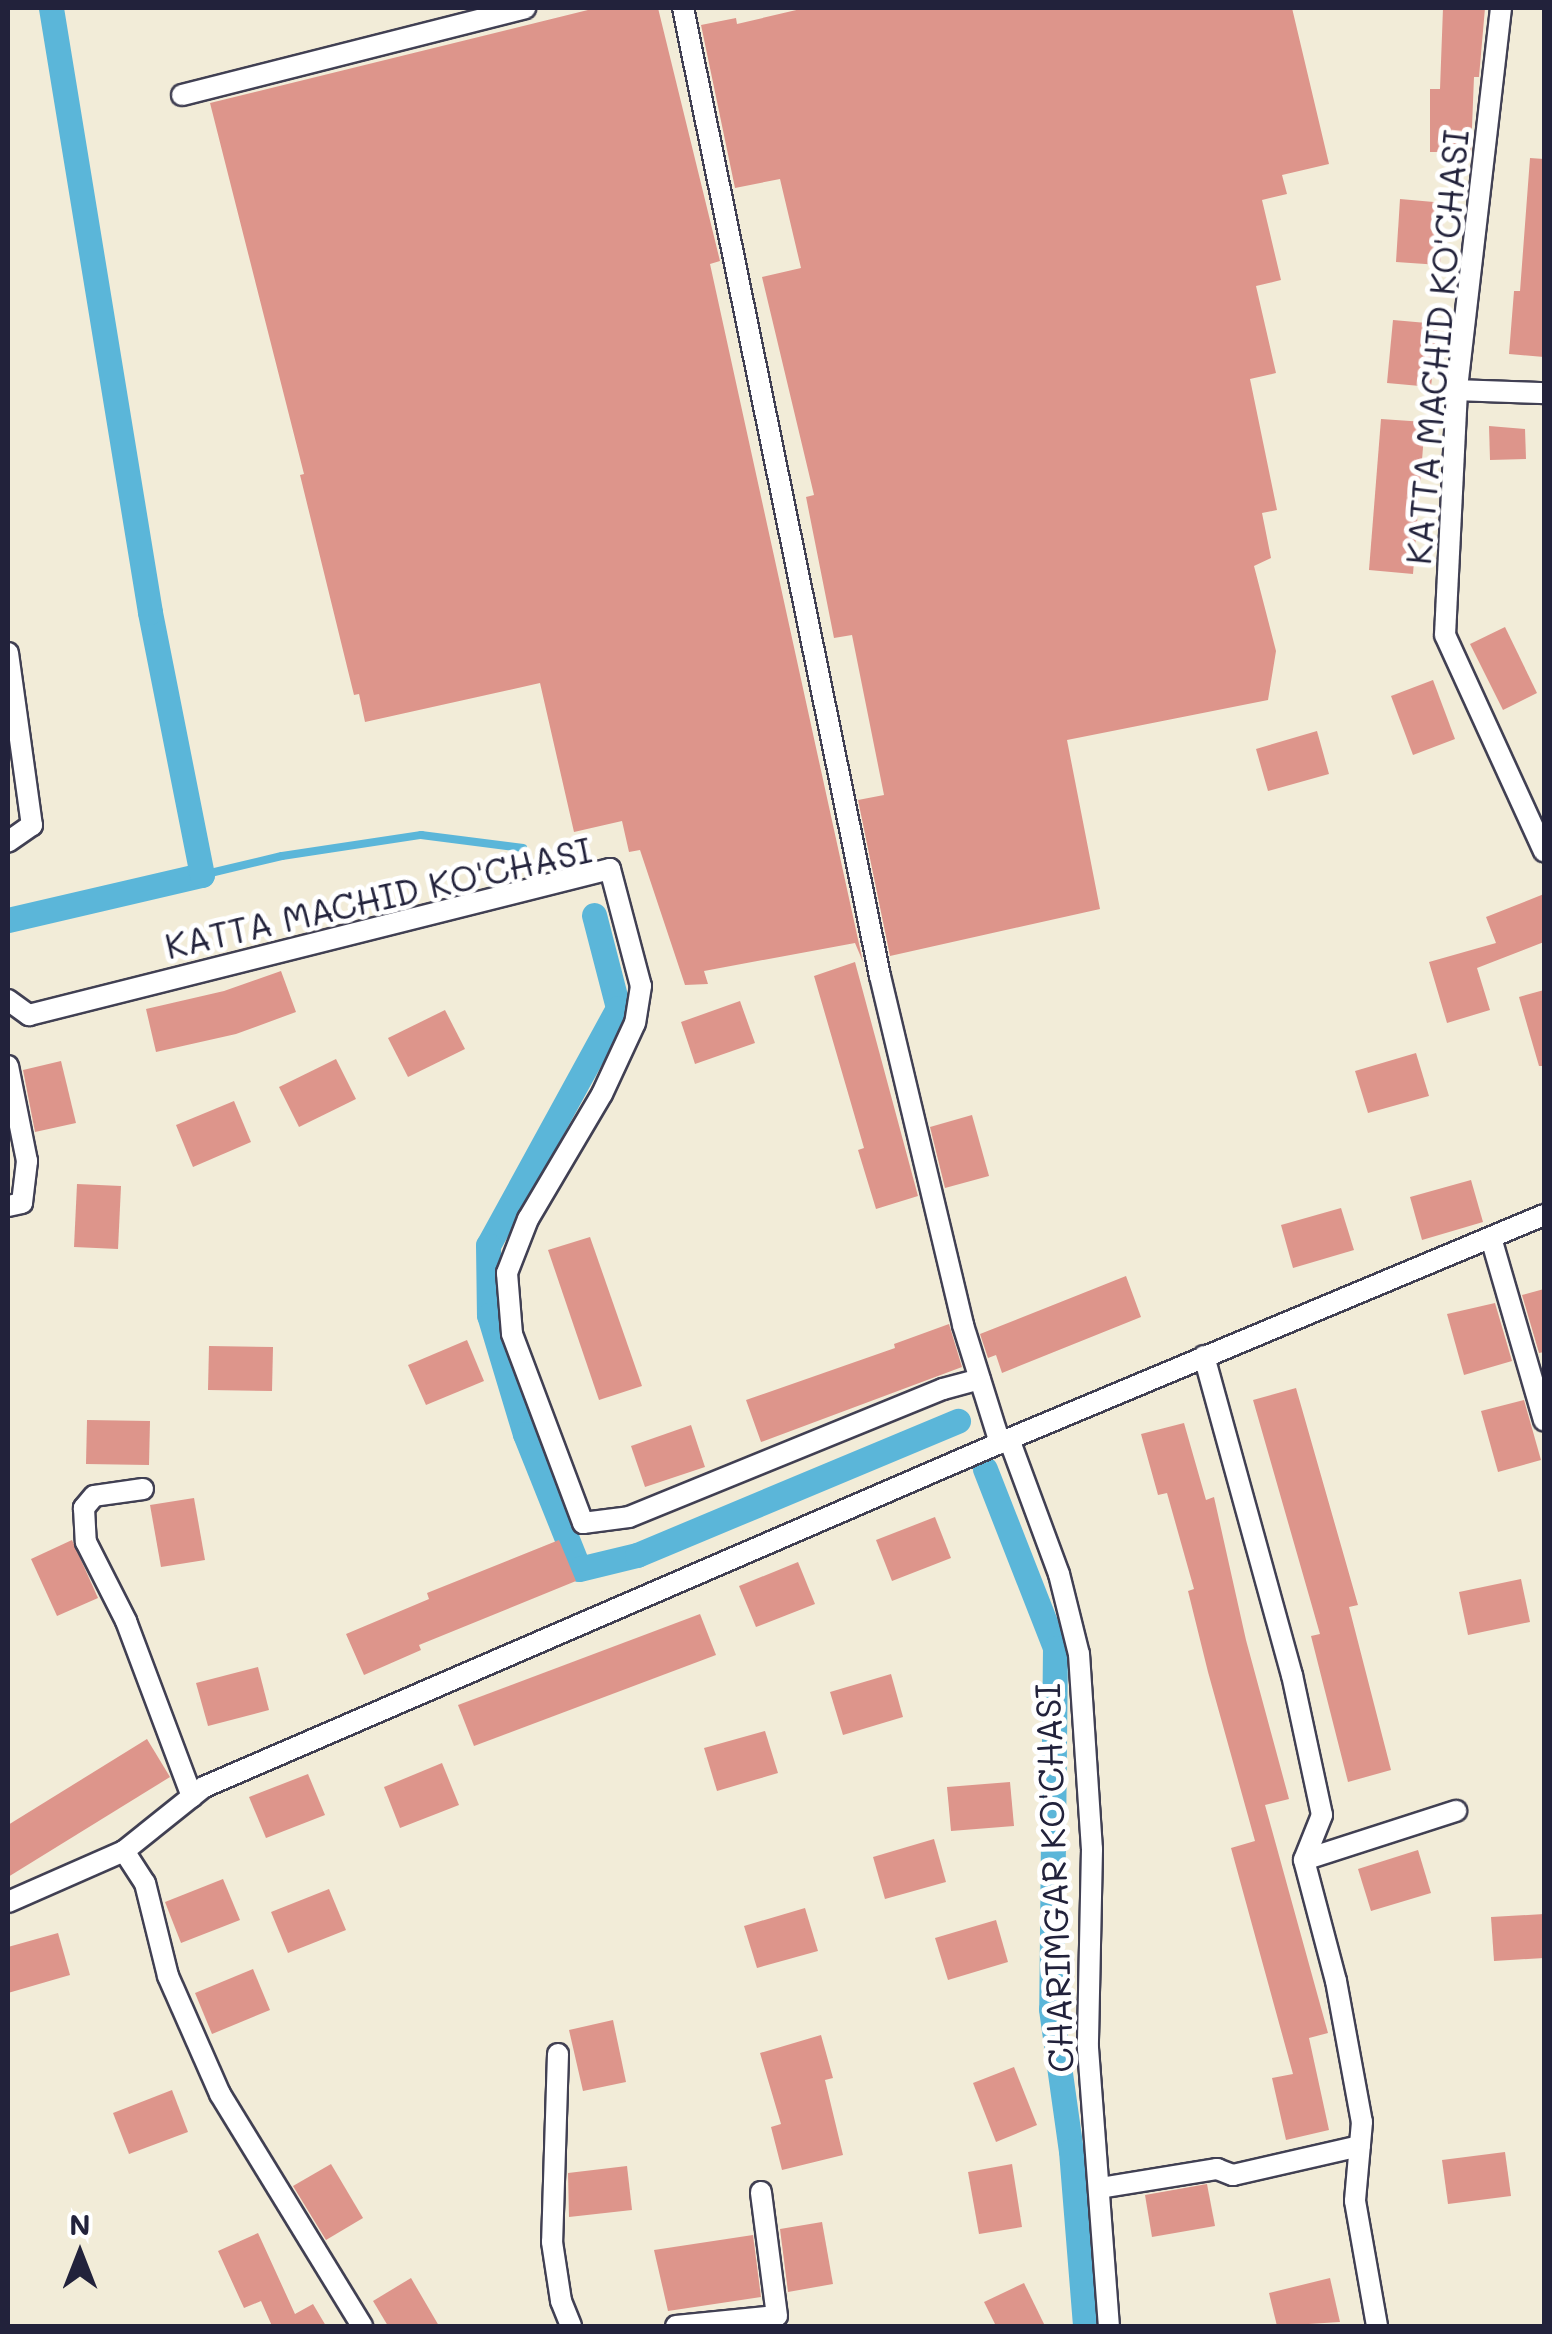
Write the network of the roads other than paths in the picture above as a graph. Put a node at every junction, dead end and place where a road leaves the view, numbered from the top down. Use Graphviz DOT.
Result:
graph roads {
  1 [pos="525,8"];
  2 [pos="683,8"];
  3 [pos="1501,8"];
  4 [pos="182,94"];
  5 [pos="1457,390"];
  6 [pos="1544,393"];
  7 [pos="8,653"];
  8 [pos="8,842"];
  9 [pos="1544,851"];
  10 [pos="8,1000"];
  11 [pos="8,1066"];
  12 [pos="8,1206"];
  13 [pos="1544,1215"];
  14 [pos="1492,1238"];
  15 [pos="1204,1356"];
  16 [pos="980,1380"];
  17 [pos="1544,1420"];
  18 [pos="1005,1441"];
  19 [pos="143,1489"];
  20 [pos="192,1797"];
  21 [pos="1456,1811"];
  22 [pos="124,1851"];
  23 [pos="1304,1860"];
  24 [pos="8,1902"];
  25 [pos="558,2054"];
  26 [pos="1360,2146"];
  27 [pos="1100,2188"];
  28 [pos="761,2192"];
  29 [pos="362,2326"];
  30 [pos="571,2326"];
  31 [pos="676,2326"];
  32 [pos="1108,2326"];
  33 [pos="1377,2326"];
  1 -- 4 [label="street"];
  2 -- 16 [label="street"];
  3 -- 5 [label="street, KATTA MACHID KO'CHASI"];
  5 -- 6 [label="street"];
  5 -- 9 [label="street, KATTA MACHID KO'CHASI"];
  7 -- 8 [label="street"];
  10 -- 16 [label="street, KATTA MACHID KO'CHASI"];
  11 -- 12 [label="street"];
  13 -- 14 [label="street"];
  14 -- 15 [label="street"];
  14 -- 17 [label="street"];
  15 -- 18 [label="street"];
  15 -- 23 [label="street"];
  16 -- 18 [label="street"];
  18 -- 20 [label="street"];
  18 -- 27 [label="street, CHARIMGAR KO'CHASI"];
  19 -- 20 [label="street"];
  20 -- 22 [label="street"];
  21 -- 23 [label="street"];
  22 -- 24 [label="street"];
  22 -- 29 [label="street"];
  23 -- 26 [label="street"];
  25 -- 30 [label="street"];
  26 -- 27 [label="street"];
  26 -- 33 [label="street"];
  27 -- 32 [label="street, CHARIMGAR KO'CHASI"];
  28 -- 31 [label="street"];
}
